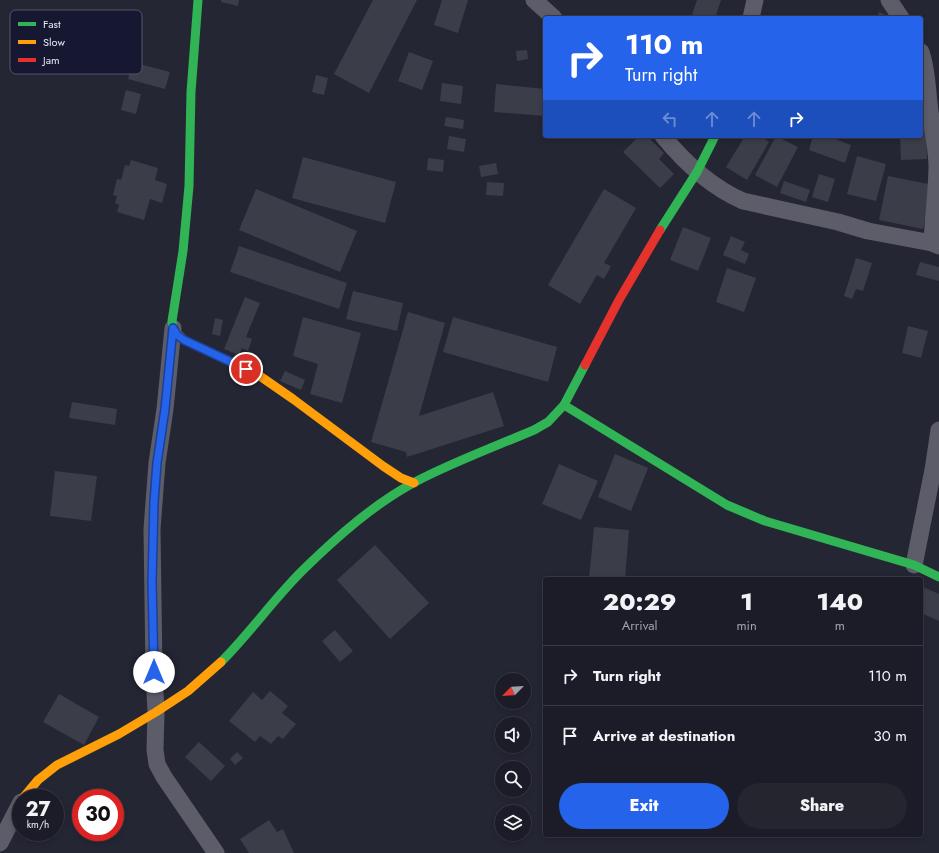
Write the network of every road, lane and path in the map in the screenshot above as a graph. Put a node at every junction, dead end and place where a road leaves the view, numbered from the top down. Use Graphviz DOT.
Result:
graph roads {
  1 [pos="198,0"];
  2 [pos="534,0"];
  3 [pos="755,0"];
  4 [pos="889,0"];
  5 [pos="552,16"];
  6 [pos="752,16"];
  7 [pos="900,16"];
  8 [pos="923,58"];
  9 [pos="665,138"];
  10 [pos="714,138"];
  11 [pos="697,172"];
  12 [pos="935,244"];
  13 [pos="173,328"];
  14 [pos="564,405"];
  15 [pos="939,430"];
  16 [pos="414,483"];
  17 [pos="914,565"];
  18 [pos="939,577"];
  19 [pos="156,712"];
  20 [pos="30,789"];
  21 [pos="12,820"];
  22 [pos="0,843"];
  23 [pos="216,853"];
  1 -- 13 [label="street"];
  2 -- 5 [label="street"];
  3 -- 6 [label="street"];
  4 -- 7 [label="street"];
  8 -- 12 [label="street"];
  9 -- 11 [label="street"];
  10 -- 11 [label="street"];
  11 -- 12 [label="street"];
  11 -- 14 [label="street"];
  13 -- 16 [label="street"];
  13 -- 19 [label="street"];
  14 -- 16 [label="street"];
  14 -- 17 [label="street"];
  15 -- 17 [label="street"];
  16 -- 19 [label="street"];
  17 -- 18 [label="street"];
  19 -- 20 [label="street"];
  19 -- 23 [label="street"];
  21 -- 22 [label="street"];
}
